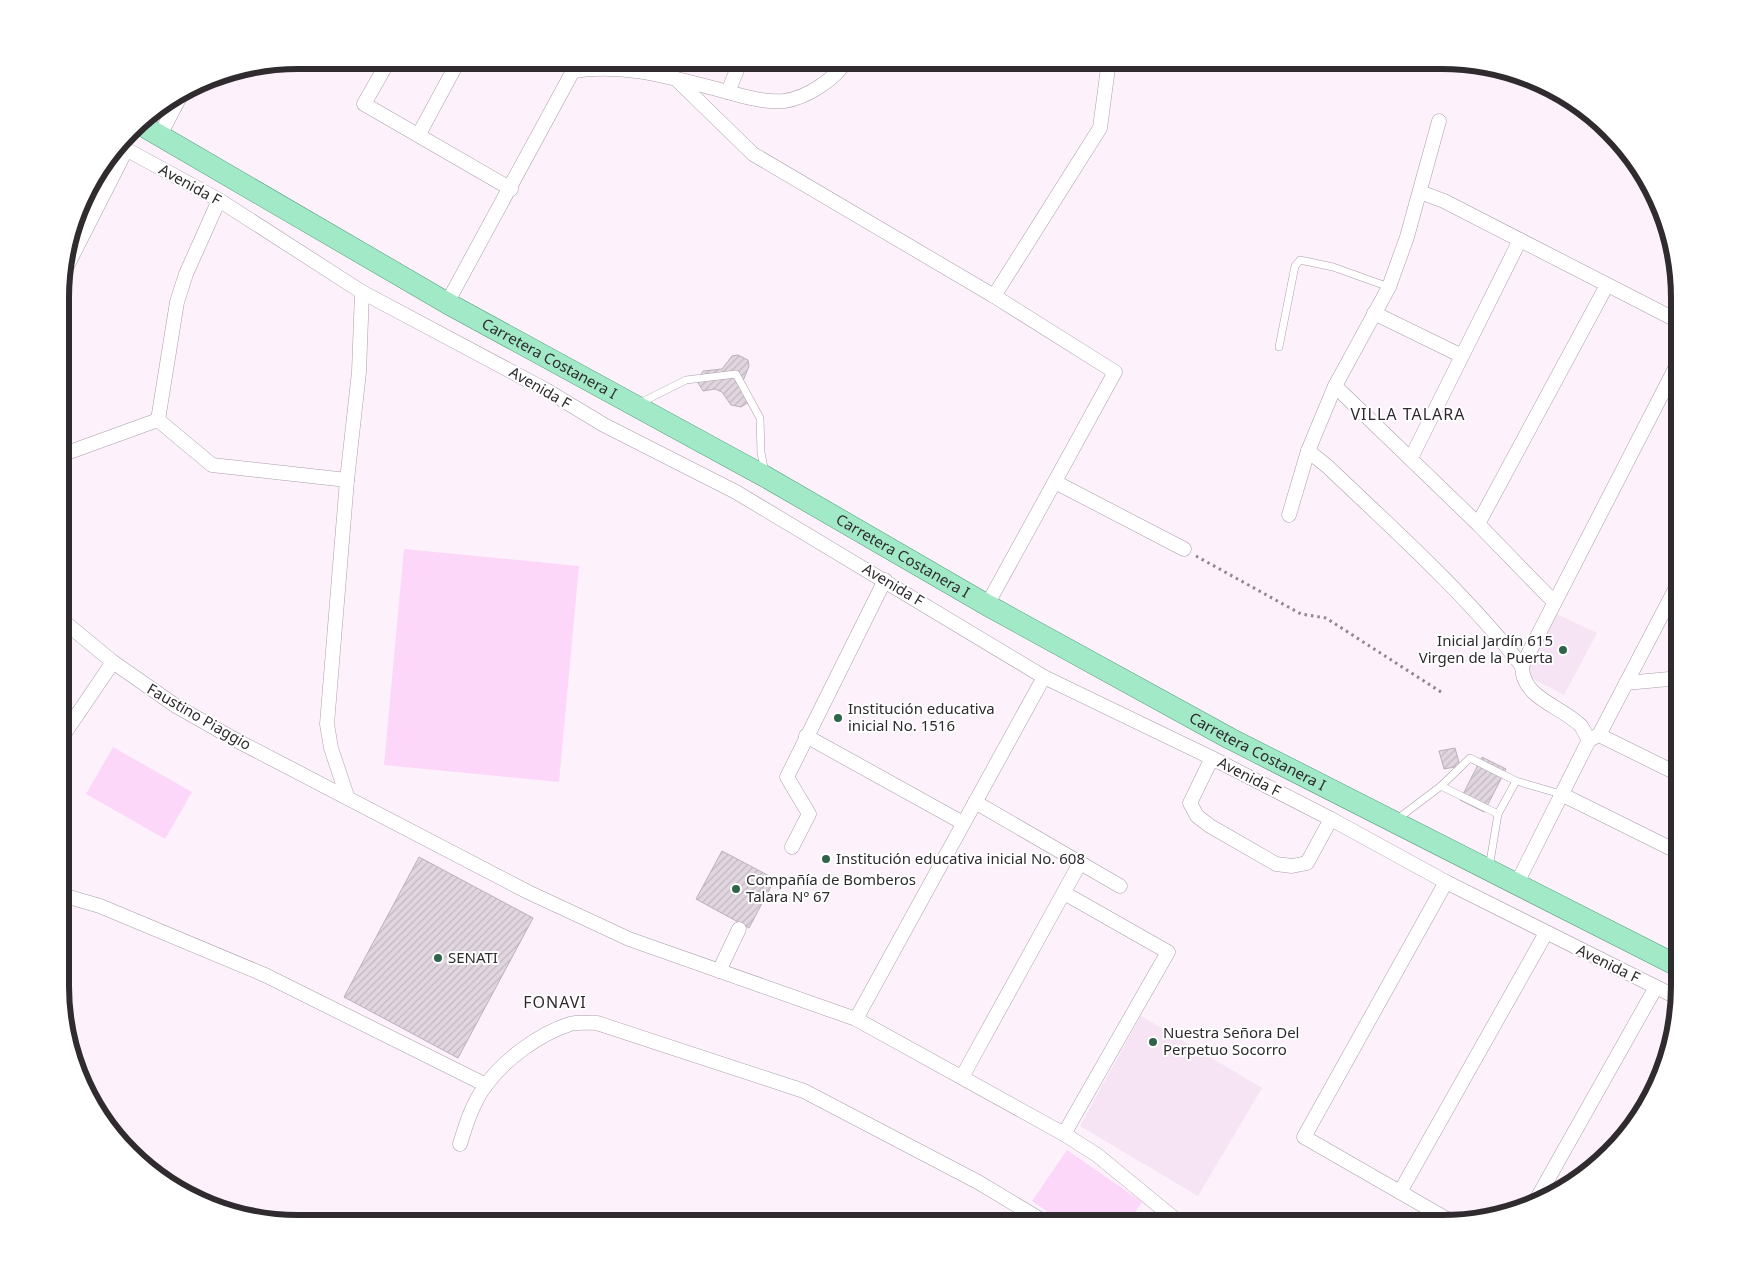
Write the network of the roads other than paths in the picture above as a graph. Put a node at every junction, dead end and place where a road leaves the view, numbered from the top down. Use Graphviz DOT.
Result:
graph roads {
  1 [pos="384,69"];
  2 [pos="454,69"];
  3 [pos="574,69"];
  4 [pos="626,69"];
  5 [pos="737,69"];
  6 [pos="838,69"];
  7 [pos="1108,69"];
  8 [pos="676,79"];
  9 [pos="728,92"];
  10 [pos="177,103"];
  11 [pos="1439,122"];
  12 [pos="146,127"];
  13 [pos="419,134"];
  14 [pos="160,135"];
  15 [pos="124,149"];
  16 [pos="121,153"];
  17 [pos="511,189"];
  18 [pos="1420,192"];
  19 [pos="219,200"];
  20 [pos="1520,240"];
  21 [pos="73,253"];
  22 [pos="1607,285"];
  23 [pos="1389,286"];
  24 [pos="362,292"];
  25 [pos="994,296"];
  26 [pos="447,303"];
  27 [pos="1374,313"];
  28 [pos="1671,317"];
  29 [pos="1279,347"];
  30 [pos="1462,356"];
  31 [pos="1671,376"];
  32 [pos="1335,386"];
  33 [pos="634,405"];
  34 [pos="158,420"];
  35 [pos="1308,451"];
  36 [pos="69,452"];
  37 [pos="1411,458"];
  38 [pos="766,477"];
  39 [pos="347,480"];
  40 [pos="1055,482"];
  41 [pos="1289,515"];
  42 [pos="1478,524"];
  43 [pos="1184,549"];
  44 [pos="885,580"];
  45 [pos="1671,597"];
  46 [pos="1554,602"];
  47 [pos="987,606"];
  48 [pos="69,626"];
  49 [pos="113,662"];
  50 [pos="1522,666"];
  51 [pos="1044,677"];
  52 [pos="1671,679"];
  53 [pos="1626,683"];
  54 [pos="69,727"];
  55 [pos="806,736"];
  56 [pos="1594,738"];
  57 [pos="1212,758"];
  58 [pos="1671,771"];
  59 [pos="1516,781"];
  60 [pos="1441,786"];
  61 [pos="1561,794"];
  62 [pos="347,796"];
  63 [pos="975,802"];
  64 [pos="1498,814"];
  65 [pos="1330,819"];
  66 [pos="963,823"];
  67 [pos="1393,823"];
  68 [pos="792,846"];
  69 [pos="1671,849"];
  70 [pos="1080,863"];
  71 [pos="1488,871"];
  72 [pos="1446,882"];
  73 [pos="1516,885"];
  74 [pos="1120,886"];
  75 [pos="1064,893"];
  76 [pos="69,896"];
  77 [pos="739,929"];
  78 [pos="1546,933"];
  79 [pos="1671,962"];
  80 [pos="719,971"];
  81 [pos="1656,988"];
  82 [pos="1671,995"];
  83 [pos="856,1019"];
  84 [pos="962,1078"];
  85 [pos="486,1084"];
  86 [pos="1064,1134"];
  87 [pos="460,1144"];
  88 [pos="1400,1192"];
  89 [pos="1540,1193"];
  90 [pos="1033,1215"];
  91 [pos="1169,1215"];
  92 [pos="1440,1215"];
  1 -- 13 [label="street"];
  2 -- 13 [label="street"];
  3 -- 17 [label="street"];
  4 -- 8 [label="street"];
  5 -- 9 [label="street"];
  6 -- 9 [label="street"];
  7 -- 25 [label="street"];
  8 -- 9 [label="street"];
  8 -- 25 [label="street"];
  10 -- 14 [label="street"];
  11 -- 18 [label="street"];
  12 -- 14 [label="main road, Carretera Costanera I"];
  13 -- 17 [label="street"];
  14 -- 26 [label="main road, Carretera Costanera I"];
  15 -- 19 [label="street, Avenida F"];
  16 -- 21 [label="street"];
  17 -- 26 [label="street"];
  18 -- 20 [label="street"];
  18 -- 23 [label="street"];
  19 -- 24 [label="street, Avenida F"];
  19 -- 34 [label="street"];
  20 -- 22 [label="street"];
  20 -- 30 [label="street"];
  22 -- 28 [label="street"];
  22 -- 42 [label="street"];
  23 -- 27 [label="street"];
  23 -- 29 [label="lane"];
  24 -- 39 [label="street"];
  24 -- 44 [label="street, Avenida F"];
  25 -- 40 [label="street"];
  26 -- 33 [label="main road, Carretera Costanera I"];
  27 -- 30 [label="street"];
  27 -- 32 [label="street"];
  30 -- 37 [label="street"];
  31 -- 46 [label="street"];
  32 -- 35 [label="street"];
  32 -- 37 [label="street"];
  33 -- 38 [label="main road, Carretera Costanera I"];
  33 -- 38 [label="lane"];
  34 -- 36 [label="street"];
  34 -- 39 [label="street"];
  35 -- 41 [label="street"];
  35 -- 50 [label="street"];
  37 -- 42 [label="street"];
  38 -- 47 [label="main road, Carretera Costanera I"];
  39 -- 62 [label="street"];
  40 -- 43 [label="street"];
  40 -- 47 [label="street"];
  42 -- 46 [label="street"];
  44 -- 51 [label="street, Avenida F"];
  44 -- 55 [label="street"];
  45 -- 53 [label="street"];
  46 -- 50 [label="street"];
  47 -- 67 [label="main road, Carretera Costanera I"];
  48 -- 49 [label="street, Faustino Piaggio"];
  49 -- 54 [label="street"];
  49 -- 62 [label="street, Faustino Piaggio"];
  50 -- 56 [label="street"];
  51 -- 57 [label="street, Avenida F"];
  51 -- 63 [label="street"];
  52 -- 53 [label="street"];
  53 -- 56 [label="street"];
  55 -- 66 [label="street"];
  55 -- 68 [label="street"];
  56 -- 58 [label="street"];
  56 -- 61 [label="street"];
  57 -- 65 [label="street, Avenida F"];
  57 -- 65 [label="street"];
  59 -- 60 [label="lane"];
  59 -- 61 [label="lane"];
  59 -- 64 [label="lane"];
  60 -- 64 [label="lane"];
  60 -- 67 [label="lane"];
  61 -- 69 [label="street"];
  61 -- 73 [label="street"];
  62 -- 80 [label="street, Faustino Piaggio"];
  63 -- 66 [label="street"];
  63 -- 70 [label="street"];
  64 -- 71 [label="lane"];
  65 -- 72 [label="street, Avenida F"];
  66 -- 83 [label="street"];
  67 -- 71 [label="main road, Carretera Costanera I"];
  70 -- 74 [label="street"];
  70 -- 75 [label="street"];
  71 -- 73 [label="main road, Carretera Costanera I"];
  72 -- 78 [label="street, Avenida F"];
  72 -- 88 [label="street"];
  73 -- 79 [label="main road, Carretera Costanera I"];
  75 -- 84 [label="street"];
  75 -- 86 [label="street"];
  76 -- 85 [label="street"];
  77 -- 80 [label="street"];
  78 -- 81 [label="street, Avenida F"];
  78 -- 88 [label="street"];
  80 -- 83 [label="street, Faustino Piaggio"];
  81 -- 82 [label="street, Avenida F"];
  81 -- 89 [label="street"];
  83 -- 84 [label="street, Faustino Piaggio"];
  84 -- 86 [label="street, Faustino Piaggio"];
  85 -- 87 [label="street"];
  85 -- 90 [label="street"];
  86 -- 91 [label="street, Faustino Piaggio"];
  88 -- 92 [label="street"];
}
